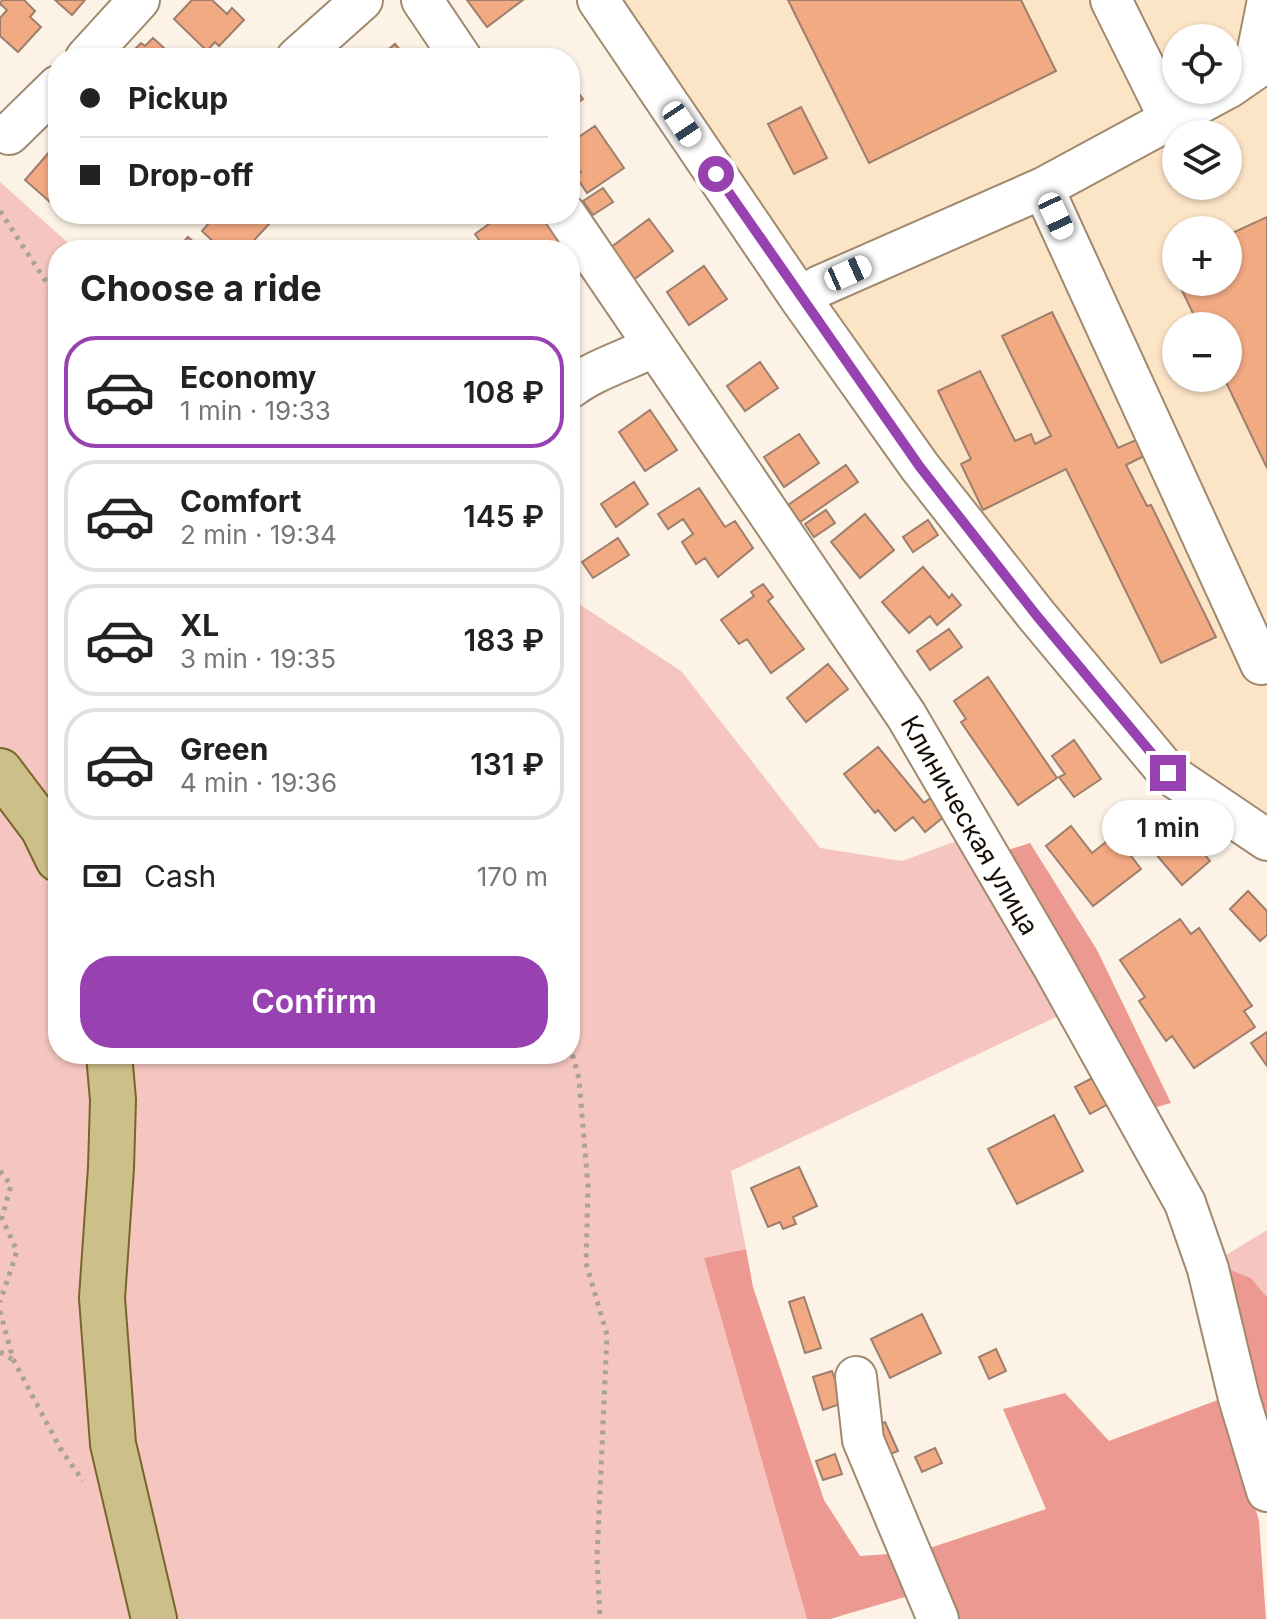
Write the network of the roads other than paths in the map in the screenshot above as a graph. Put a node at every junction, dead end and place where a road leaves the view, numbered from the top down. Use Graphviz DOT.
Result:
graph roads {
  1 [pos="139,0"];
  2 [pos="362,0"];
  3 [pos="422,0"];
  4 [pos="598,0"];
  5 [pos="1111,0"];
  6 [pos="1267,5"];
  7 [pos="95,48"];
  8 [pos="308,48"];
  9 [pos="454,48"];
  10 [pos="1243,82"];
  11 [pos="48,96"];
  12 [pos="1169,117"];
  13 [pos="9,134"];
  14 [pos="1043,188"];
  15 [pos="572,224"];
  16 [pos="800,298"];
  17 [pos="654,346"];
  18 [pos="580,380"];
  19 [pos="1267,661"];
  20 [pos="0,771"];
  21 [pos="48,838"];
  22 [pos="1267,840"];
  23 [pos="110,1064"];
  24 [pos="856,1377"];
  25 [pos="1267,1491"];
  26 [pos="154,1619"];
  27 [pos="938,1619"];
  1 -- 7 [label="street"];
  2 -- 8 [label="street"];
  3 -- 9 [label="street"];
  4 -- 16 [label="street"];
  5 -- 12 [label="street"];
  6 -- 10 [label="street"];
  10 -- 12 [label="street"];
  11 -- 13 [label="street"];
  12 -- 14 [label="street"];
  14 -- 16 [label="street"];
  14 -- 19 [label="street"];
  15 -- 17 [label="street, Клиническая улица"];
  16 -- 22 [label="street"];
  17 -- 18 [label="street"];
  17 -- 25 [label="street, Клиническая улица"];
  20 -- 21 [label="main road"];
  23 -- 26 [label="main road"];
  24 -- 27 [label="street"];
}
